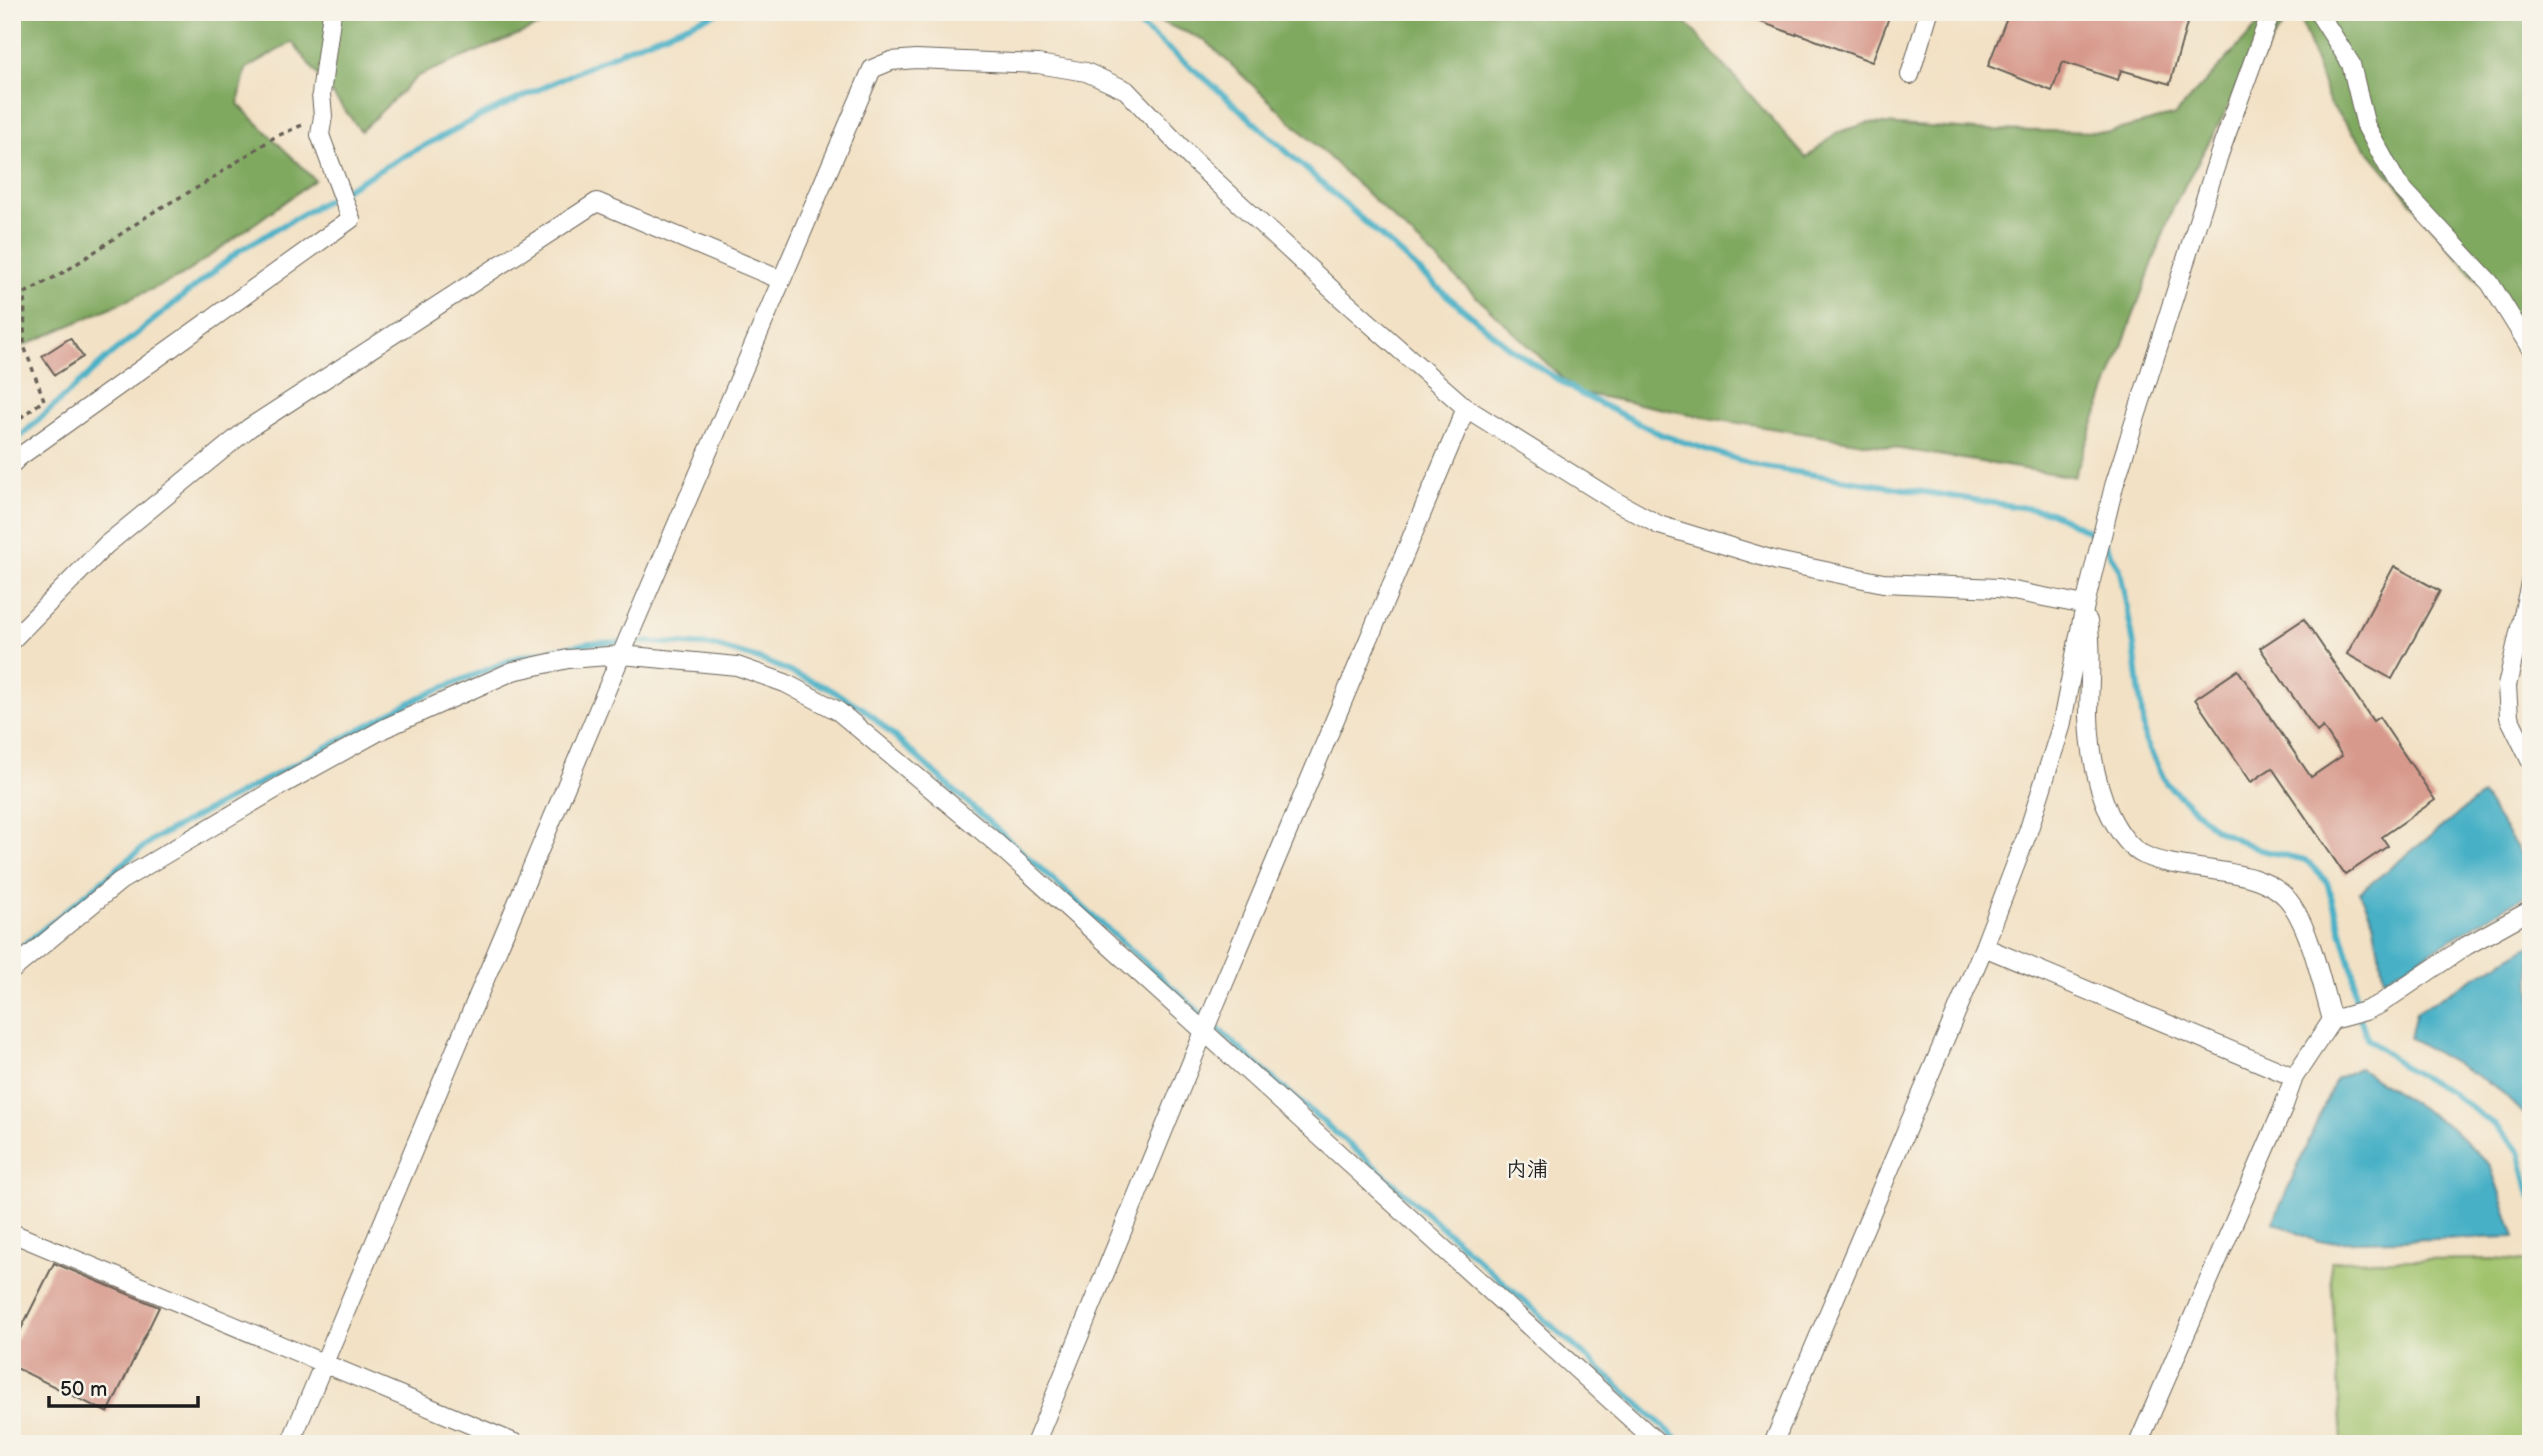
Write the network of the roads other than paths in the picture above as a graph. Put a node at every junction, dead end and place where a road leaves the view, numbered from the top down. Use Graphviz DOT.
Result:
graph roads {
  1 [pos="332,12"];
  2 [pos="1929,12"];
  3 [pos="2271,12"];
  4 [pos="2318,12"];
  5 [pos="1910,75"];
  6 [pos="781,280"];
  7 [pos="2531,349"];
  8 [pos="1466,408"];
  9 [pos="12,464"];
  10 [pos="2531,579"];
  11 [pos="2085,605"];
  12 [pos="12,640"];
  13 [pos="622,655"];
  14 [pos="2531,762"];
  15 [pos="2531,910"];
  16 [pos="1984,947"];
  17 [pos="12,970"];
  18 [pos="2332,1020"];
  19 [pos="1204,1032"];
  20 [pos="2294,1077"];
  21 [pos="12,1233"];
  22 [pos="324,1361"];
  23 [pos="290,1444"];
  24 [pos="517,1444"];
  25 [pos="1034,1444"];
  26 [pos="1659,1444"];
  27 [pos="1773,1444"];
  28 [pos="2138,1444"];
  1 -- 9 [label="street"];
  2 -- 5 [label="street"];
  3 -- 11 [label="street"];
  4 -- 7 [label="street"];
  6 -- 8 [label="street"];
  6 -- 12 [label="street"];
  6 -- 13 [label="street"];
  8 -- 11 [label="street"];
  8 -- 19 [label="street"];
  10 -- 14 [label="street"];
  11 -- 16 [label="street"];
  11 -- 18 [label="street"];
  13 -- 17 [label="street"];
  13 -- 19 [label="street"];
  13 -- 22 [label="street"];
  15 -- 18 [label="street"];
  16 -- 20 [label="street"];
  16 -- 27 [label="street"];
  18 -- 20 [label="street"];
  19 -- 25 [label="street"];
  19 -- 26 [label="street"];
  20 -- 28 [label="street"];
  21 -- 22 [label="street"];
  22 -- 23 [label="street"];
  22 -- 24 [label="street"];
}
